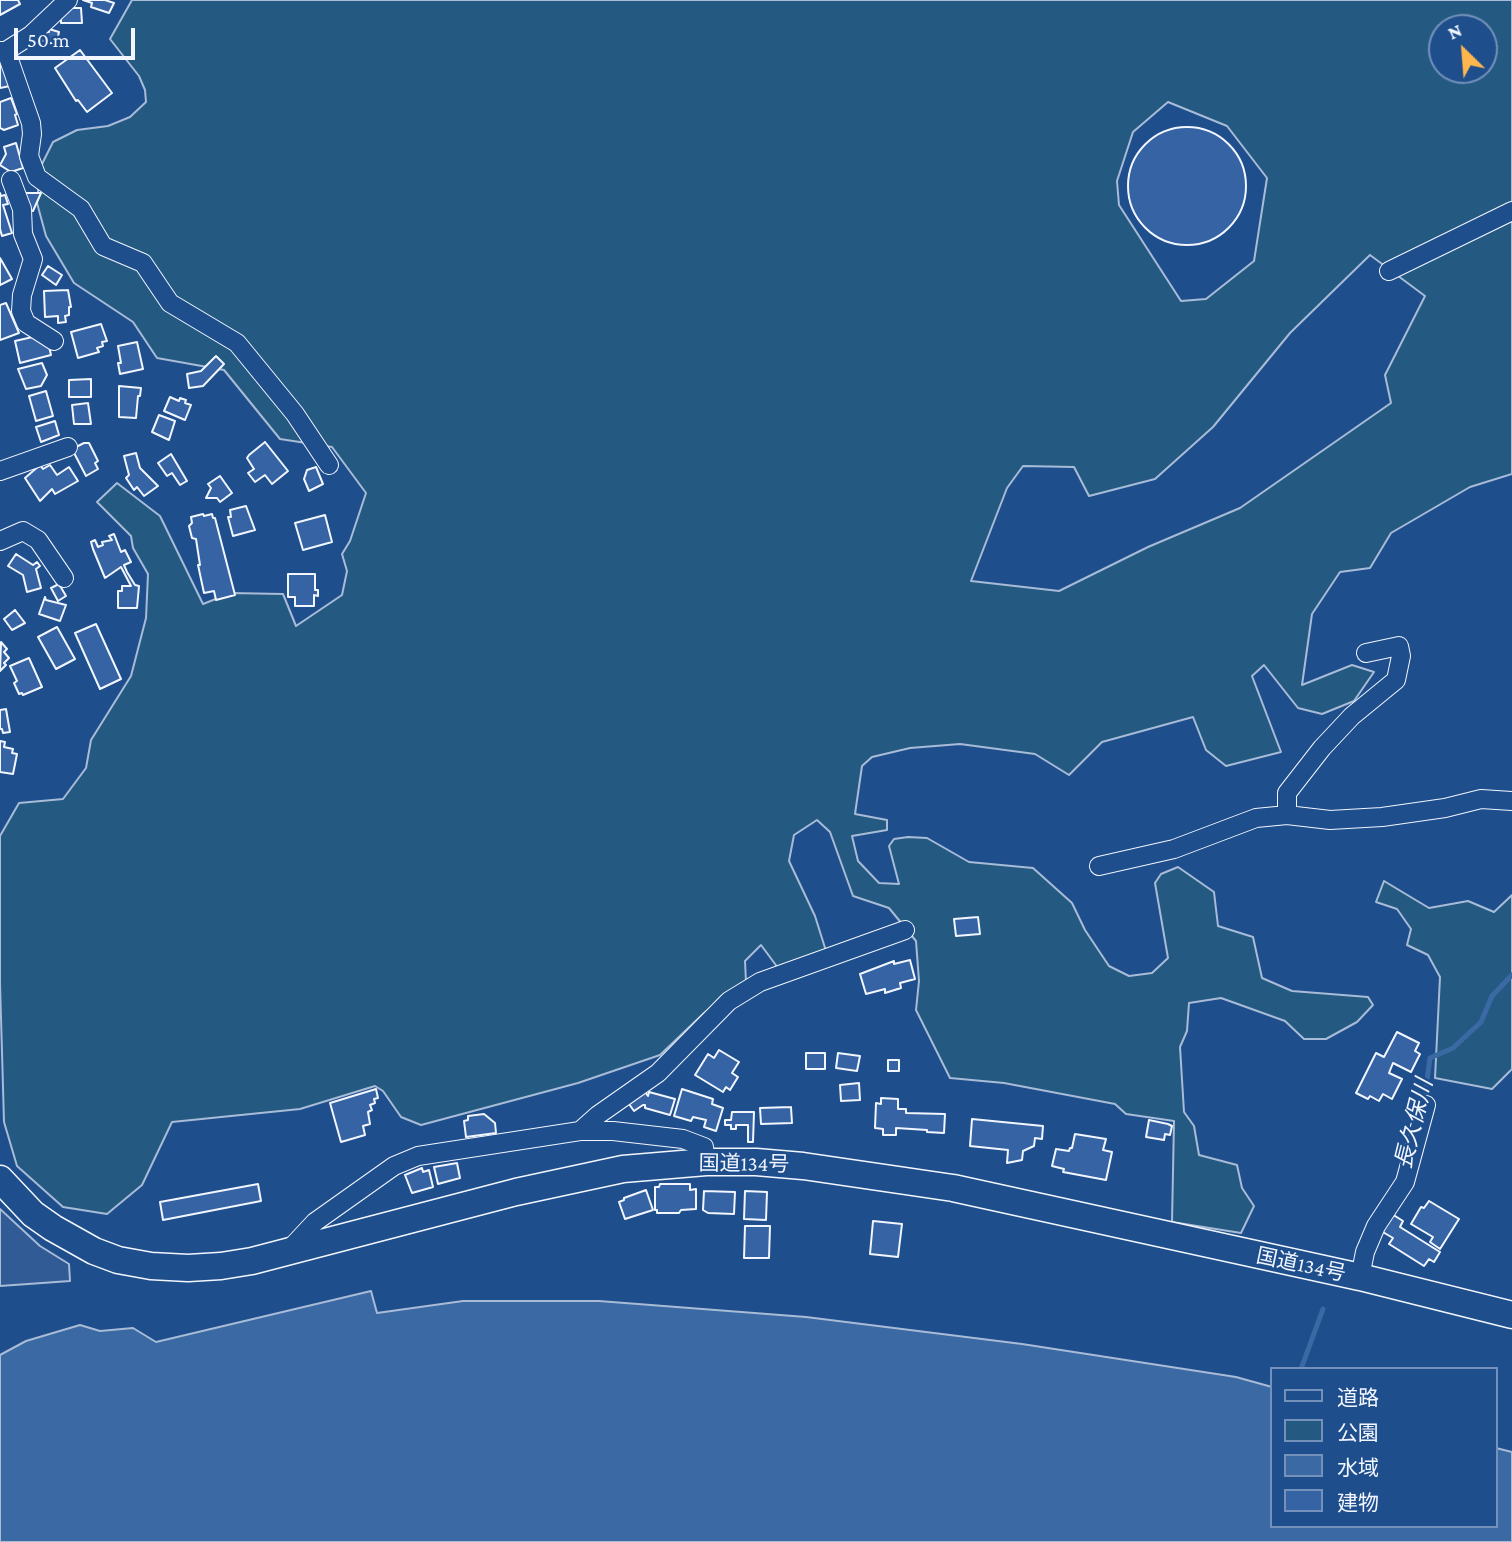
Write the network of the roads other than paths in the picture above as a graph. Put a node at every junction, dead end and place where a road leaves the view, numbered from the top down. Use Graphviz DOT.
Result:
graph roads {
  1 [pos="68,0"];
  2 [pos="3,51"];
  3 [pos="37,177"];
  4 [pos="6,178"];
  5 [pos="1512,211"];
  6 [pos="1390,271"];
  7 [pos="54,341"];
  8 [pos="68,447"];
  9 [pos="329,466"];
  10 [pos="0,471"];
  11 [pos="0,541"];
  12 [pos="64,578"];
  13 [pos="1366,653"];
  14 [pos="1512,801"];
  15 [pos="1287,815"];
  16 [pos="1099,866"];
  17 [pos="905,930"];
  18 [pos="1426,1105"];
  19 [pos="580,1131"];
  20 [pos="706,1162"];
  21 [pos="0,1180"];
  22 [pos="287,1252"];
  23 [pos="1360,1278"];
  24 [pos="1512,1315"];
  1 -- 2 [label="street"];
  2 -- 3 [label="street"];
  3 -- 4 [label="street"];
  3 -- 9 [label="street"];
  4 -- 7 [label="street"];
  5 -- 6 [label="street"];
  8 -- 10 [label="street"];
  11 -- 12 [label="street"];
  13 -- 15 [label="street"];
  14 -- 15 [label="street"];
  15 -- 16 [label="street"];
  17 -- 19 [label="street"];
  18 -- 23 [label="street"];
  19 -- 20 [label="street"];
  19 -- 22 [label="street"];
  20 -- 22 [label="highway, 国道134号"];
  20 -- 23 [label="highway, 国道134号"];
  21 -- 22 [label="highway, 国道134号"];
  23 -- 24 [label="highway, 国道134号"];
}
